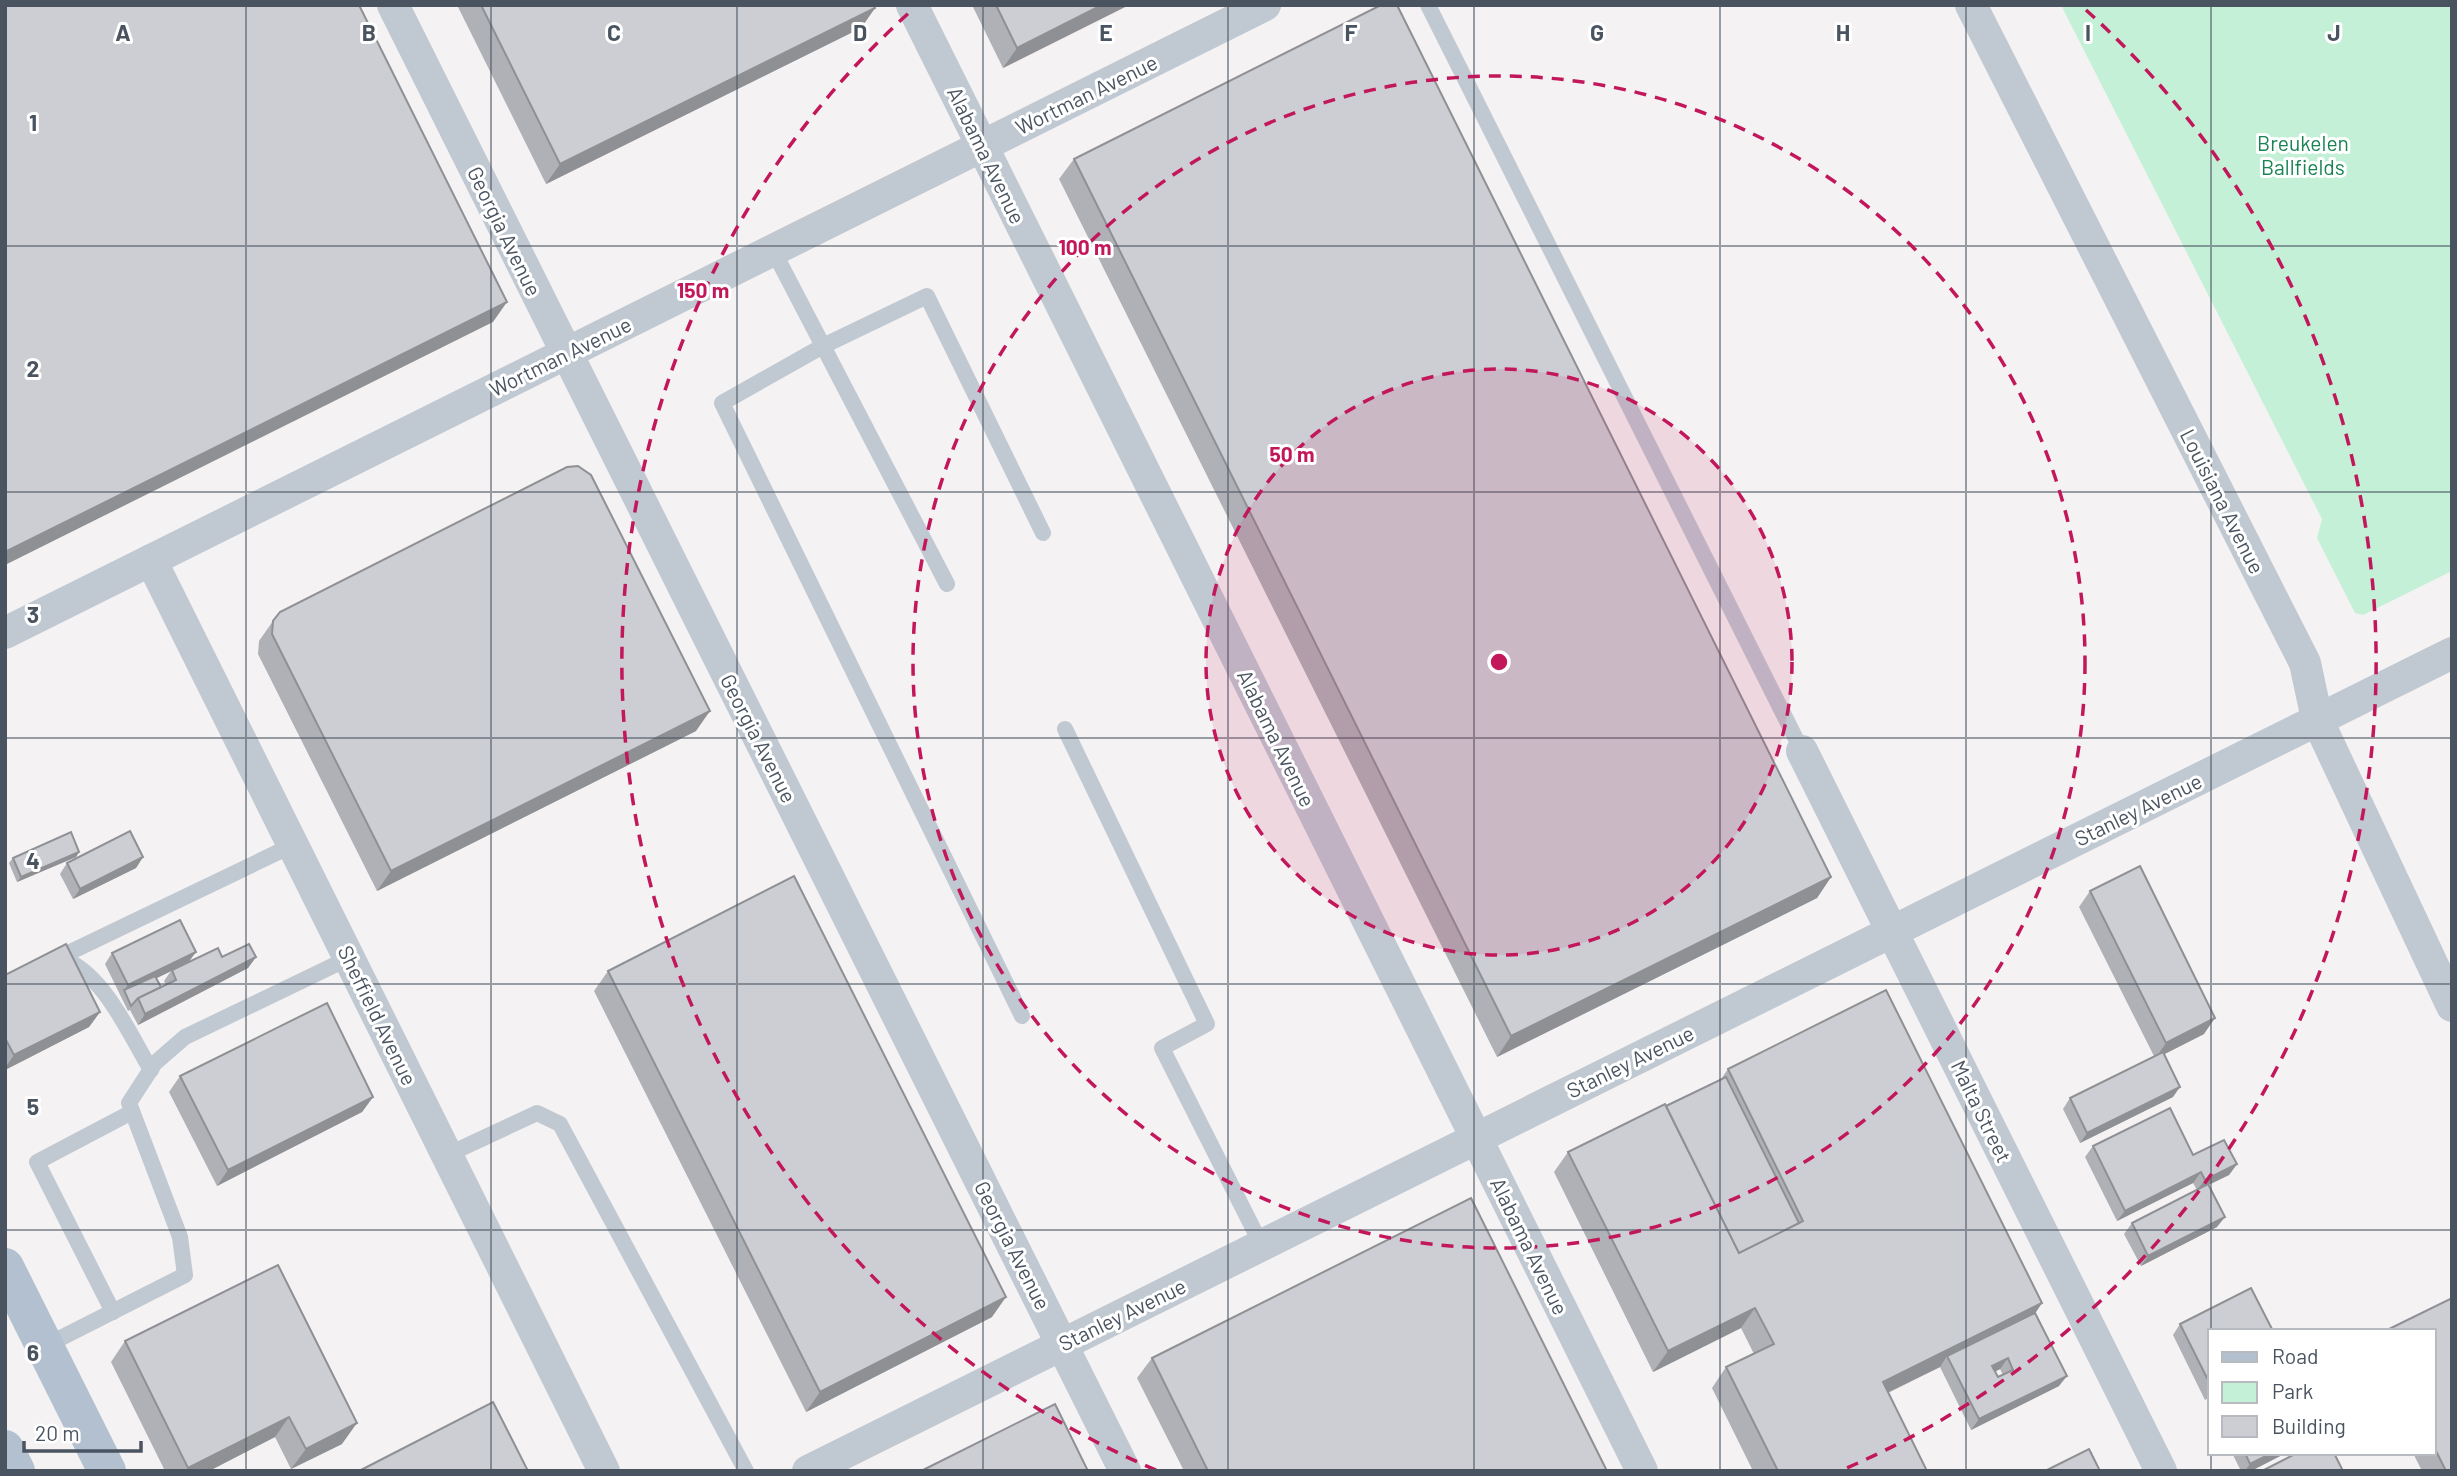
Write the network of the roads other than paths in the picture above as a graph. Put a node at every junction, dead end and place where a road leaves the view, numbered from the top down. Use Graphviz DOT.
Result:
graph roads {
  1 [pos="393,5"];
  2 [pos="912,5"];
  3 [pos="1265,5"];
  4 [pos="1428,5"];
  5 [pos="1971,5"];
  6 [pos="982,145"];
  7 [pos="773,250"];
  8 [pos="823,346"];
  9 [pos="566,353"];
  10 [pos="1043,533"];
  11 [pos="151,560"];
  12 [pos="947,584"];
  13 [pos="5,633"];
  14 [pos="2452,653"];
  15 [pos="2317,719"];
  16 [pos="1065,729"];
  17 [pos="1802,751"];
  18 [pos="293,845"];
  19 [pos="1892,931"];
  20 [pos="349,958"];
  21 [pos="2452,1006"];
  22 [pos="1022,1016"];
  23 [pos="151,1069"];
  24 [pos="132,1112"];
  25 [pos="1476,1138"];
  26 [pos="447,1155"];
  27 [pos="1261,1244"];
  28 [pos="5,1267"];
  29 [pos="113,1312"];
  30 [pos="1062,1343"];
  31 [pos="44,1346"];
  32 [pos="5,1449"];
  33 [pos="16,1471"];
  34 [pos="107,1471"];
  35 [pos="604,1471"];
  36 [pos="746,1471"];
  37 [pos="808,1471"];
  38 [pos="1125,1471"];
  39 [pos="1642,1471"];
  40 [pos="2161,1471"];
  1 -- 9 [label="street, Georgia Avenue"];
  2 -- 6 [label="street, Alabama Avenue"];
  3 -- 6 [label="street, Wortman Avenue"];
  4 -- 17 [label="lane"];
  5 -- 15 [label="street, Louisiana Avenue"];
  6 -- 7 [label="street, Wortman Avenue"];
  6 -- 25 [label="street, Alabama Avenue"];
  7 -- 8 [label="lane"];
  7 -- 9 [label="street, Wortman Avenue"];
  8 -- 10 [label="lane"];
  8 -- 12 [label="lane"];
  8 -- 22 [label="lane"];
  9 -- 11 [label="street, Wortman Avenue"];
  9 -- 30 [label="street, Georgia Avenue"];
  11 -- 13 [label="street, Wortman Avenue"];
  11 -- 18 [label="street, Sheffield Avenue"];
  14 -- 15 [label="street, Stanley Avenue"];
  15 -- 19 [label="street, Stanley Avenue"];
  15 -- 21 [label="street, Louisiana Avenue"];
  16 -- 27 [label="lane"];
  17 -- 19 [label="street, Malta Street"];
  18 -- 20 [label="street, Sheffield Avenue"];
  18 -- 23 [label="lane"];
  19 -- 25 [label="street, Stanley Avenue"];
  19 -- 40 [label="street, Malta Street"];
  20 -- 23 [label="lane"];
  20 -- 26 [label="street, Sheffield Avenue"];
  23 -- 24 [label="lane"];
  24 -- 29 [label="lane"];
  24 -- 29 [label="lane"];
  25 -- 27 [label="street, Stanley Avenue"];
  25 -- 39 [label="street, Alabama Avenue"];
  26 -- 35 [label="street, Sheffield Avenue"];
  26 -- 36 [label="lane"];
  27 -- 30 [label="street, Stanley Avenue"];
  28 -- 31 [label="main road"];
  29 -- 31 [label="lane"];
  30 -- 37 [label="street, Stanley Avenue"];
  30 -- 38 [label="street, Georgia Avenue"];
  31 -- 34 [label="main road"];
  32 -- 33 [label="main road"];
}
